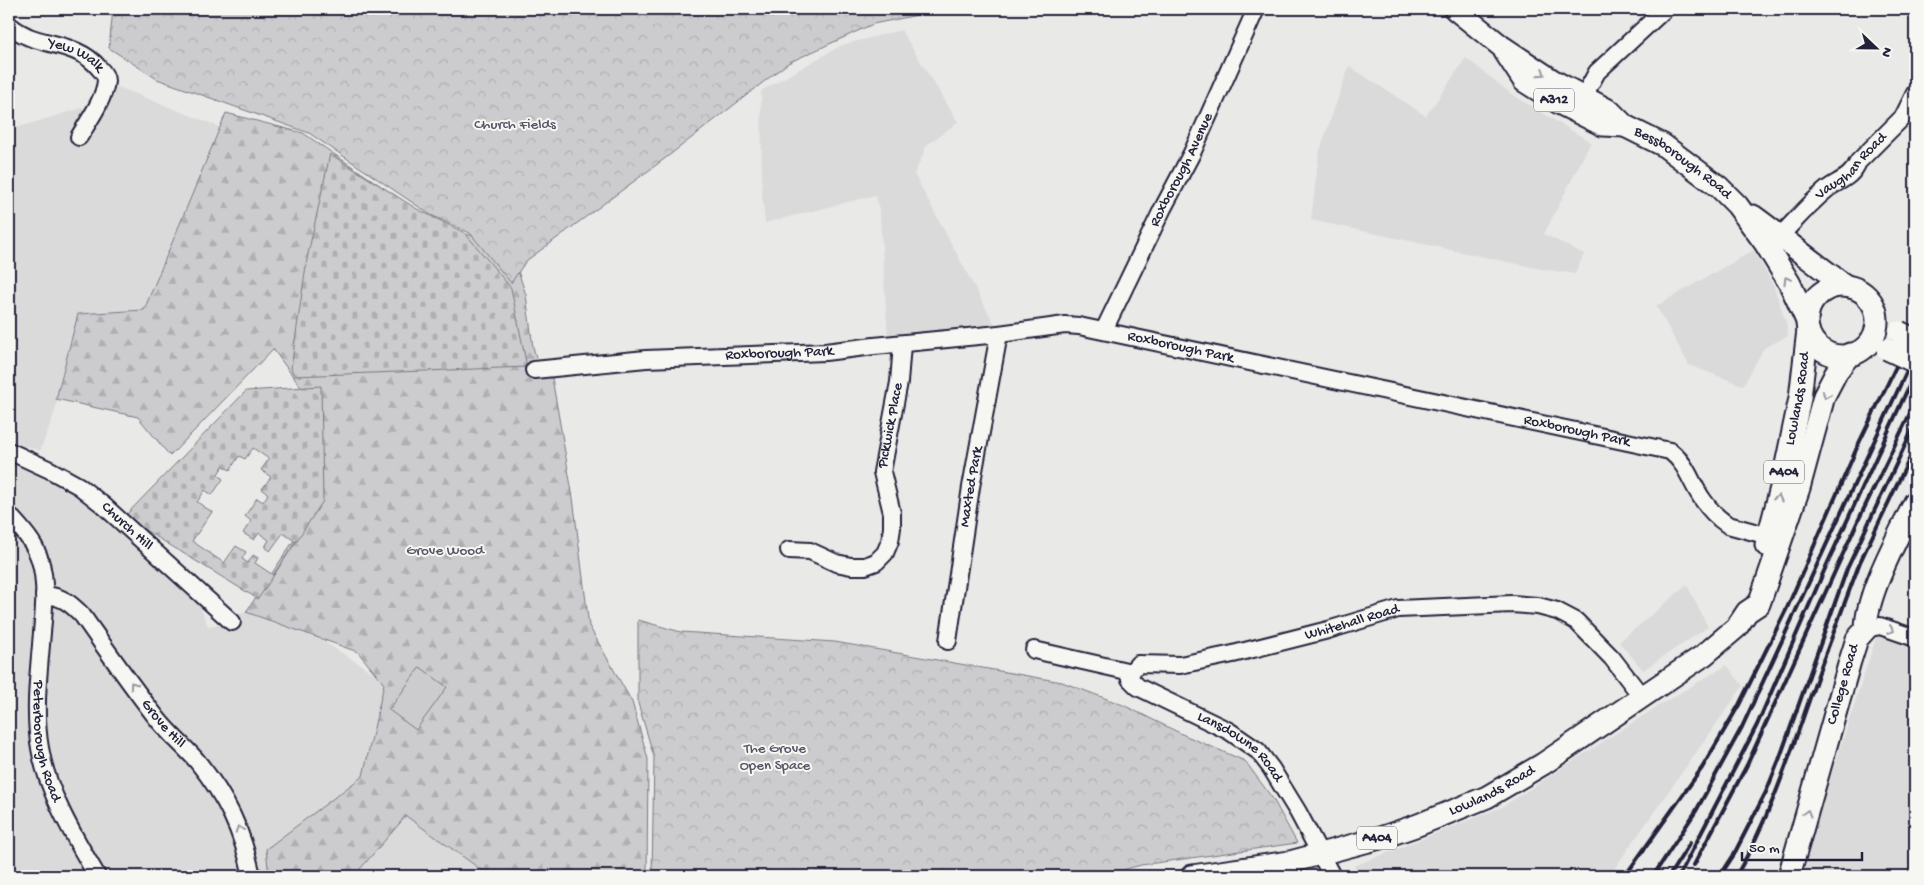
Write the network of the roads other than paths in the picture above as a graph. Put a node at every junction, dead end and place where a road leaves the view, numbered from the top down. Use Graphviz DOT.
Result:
graph roads {
  1 [pos="1256,9"];
  2 [pos="1455,9"];
  3 [pos="1665,9"];
  4 [pos="9,25"];
  5 [pos="1501,46"];
  6 [pos="1915,93"];
  7 [pos="1584,96"];
  8 [pos="1625,126"];
  9 [pos="79,137"];
  10 [pos="1736,204"];
  11 [pos="1780,236"];
  12 [pos="1846,286"];
  13 [pos="1876,312"];
  14 [pos="1807,324"];
  15 [pos="1104,330"];
  16 [pos="999,334"];
  17 [pos="1900,341"];
  18 [pos="902,344"];
  19 [pos="1853,353"];
  20 [pos="1915,362"];
  21 [pos="534,370"];
  22 [pos="9,451"];
  23 [pos="1796,463"];
  24 [pos="1915,502"];
  25 [pos="9,515"];
  26 [pos="1775,538"];
  27 [pos="789,550"];
  28 [pos="44,595"];
  29 [pos="232,622"];
  30 [pos="1866,629"];
  31 [pos="1915,638"];
  32 [pos="948,641"];
  33 [pos="1034,650"];
  34 [pos="1131,672"];
  35 [pos="1642,697"];
  36 [pos="1320,853"];
  37 [pos="96,876"];
  38 [pos="252,876"];
  39 [pos="1192,876"];
  40 [pos="1332,876"];
  41 [pos="1789,876"];
  1 -- 15 [label="street, Roxborough Avenue"];
  2 -- 5 [label="main road, Bessborough Road / A312"];
  3 -- 7 [label="street"];
  4 -- 9 [label="street, Yew Walk"];
  5 -- 7 [label="main road, Bessborough Road / A312, one-way"];
  5 -- 8 [label="main road, Bessborough Road / A312"];
  6 -- 11 [label="street, Vaughan Road"];
  7 -- 8 [label="main road, Bessborough Road / A312"];
  8 -- 10 [label="main road, Bessborough Road / A312"];
  10 -- 11 [label="main road, Bessborough Road"];
  14 -- 10 [label="main road, Bessborough Road, one-way"];
  11 -- 12 [label="main road, Bessborough Road"];
  12 -- 13 [label="main road"];
  12 -- 14 [label="main road"];
  13 -- 17 [label="main road"];
  13 -- 19 [label="main road"];
  14 -- 19 [label="main road"];
  14 -- 23 [label="main road, Lowlands Road / A404"];
  15 -- 16 [label="street, Roxborough Park"];
  15 -- 26 [label="street, Roxborough Park"];
  16 -- 18 [label="street, Roxborough Park"];
  16 -- 32 [label="street, Maxted Park"];
  17 -- 19 [label="main road"];
  17 -- 20 [label="main road, bridge"];
  18 -- 21 [label="street, Roxborough Park"];
  18 -- 27 [label="street, Pickwick Place"];
  19 -- 23 [label="main road, Lowlands Road / A404, one-way"];
  22 -- 29 [label="street, Church Hill"];
  23 -- 26 [label="main road, Lowlands Road / A404"];
  24 -- 30 [label="main road, College Road"];
  25 -- 28 [label="street, Peterborough Road"];
  26 -- 35 [label="main road, Lowlands Road / A404"];
  28 -- 37 [label="street, Peterborough Road"];
  38 -- 28 [label="street, Grove Hill, one-way"];
  30 -- 31 [label="street, one-way"];
  41 -- 30 [label="main road, College Road, one-way"];
  33 -- 34 [label="street"];
  34 -- 35 [label="street, Whitehall Road"];
  34 -- 36 [label="street, Lansdowne Road"];
  35 -- 36 [label="main road, Lowlands Road / A404"];
  36 -- 39 [label="main road, Lowlands Road / A404"];
  36 -- 40 [label="street"];
}
